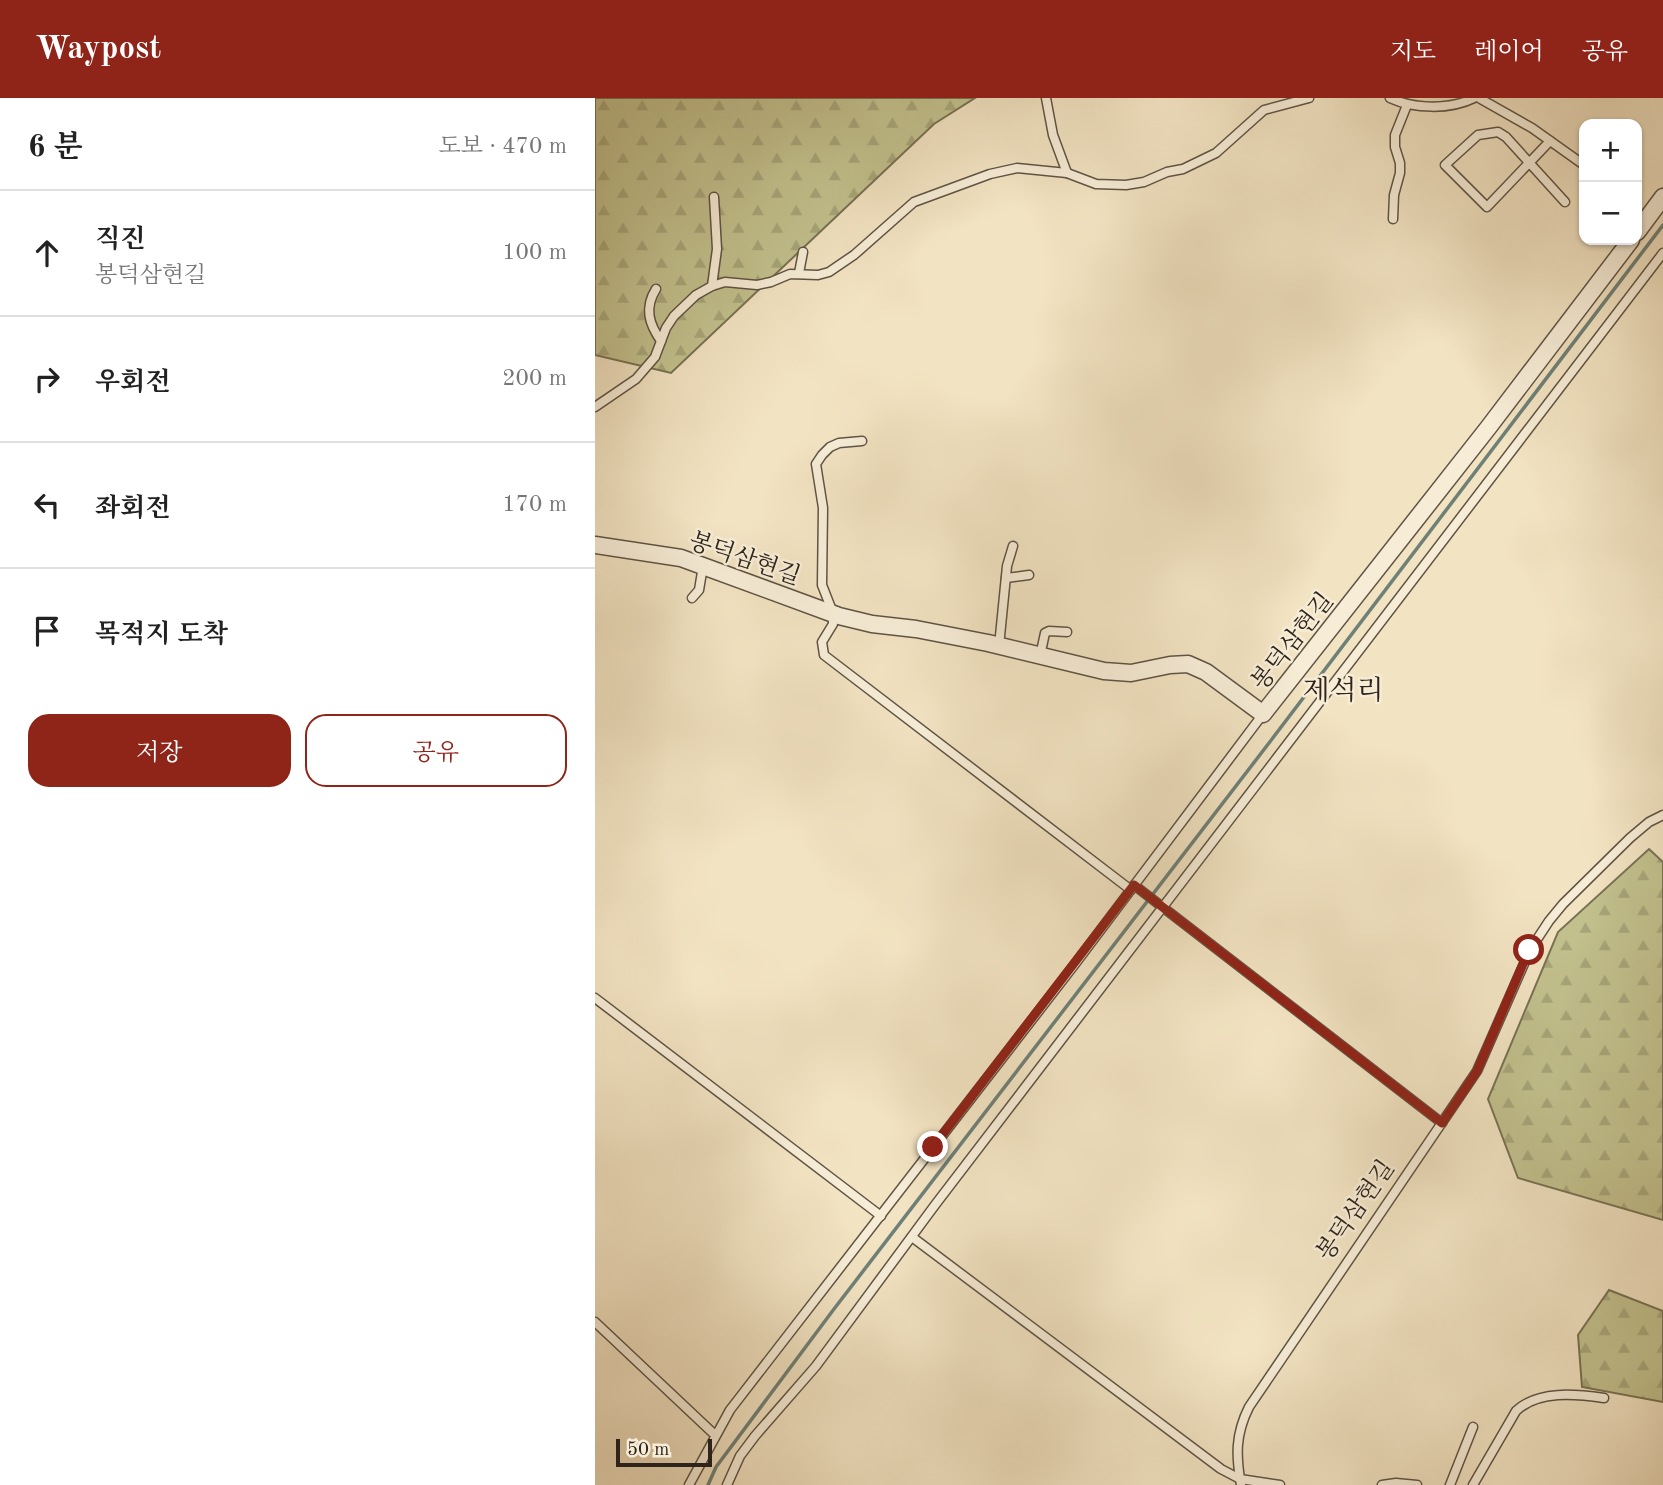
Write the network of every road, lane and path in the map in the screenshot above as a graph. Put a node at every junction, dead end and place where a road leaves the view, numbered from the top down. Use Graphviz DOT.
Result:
graph roads {
  1 [pos="1046,98"];
  2 [pos="1309,98"];
  3 [pos="1390,98"];
  4 [pos="1476,98"];
  5 [pos="1406,105"];
  6 [pos="1551,141"];
  7 [pos="1579,161"];
  8 [pos="1530,162"];
  9 [pos="1067,173"];
  10 [pos="714,197"];
  11 [pos="1663,197"];
  12 [pos="1565,202"];
  13 [pos="1642,214"];
  14 [pos="1393,219"];
  15 [pos="1627,245"];
  16 [pos="803,252"];
  17 [pos="1662,255"];
  18 [pos="799,273"];
  19 [pos="712,286"];
  20 [pos="656,289"];
  21 [pos="661,341"];
  22 [pos="595,407"];
  23 [pos="862,441"];
  24 [pos="595,545"];
  25 [pos="1013,546"];
  26 [pos="703,566"];
  27 [pos="1029,575"];
  28 [pos="1006,578"];
  29 [pos="692,598"];
  30 [pos="833,613"];
  31 [pos="1067,632"];
  32 [pos="999,646"];
  33 [pos="1040,656"];
  34 [pos="1263,714"];
  35 [pos="1663,815"];
  36 [pos="1132,888"];
  37 [pos="1161,905"];
  38 [pos="595,998"];
  39 [pos="1442,1123"];
  40 [pos="881,1216"];
  41 [pos="912,1237"];
  42 [pos="595,1322"];
  43 [pos="1604,1398"];
  44 [pos="1473,1427"];
  45 [pos="715,1435"];
  46 [pos="1241,1482"];
  47 [pos="689,1485"];
  48 [pos="727,1485"];
  49 [pos="1280,1485"];
  50 [pos="1382,1485"];
  51 [pos="1417,1485"];
  52 [pos="1450,1485"];
  53 [pos="1473,1485"];
  1 -- 9 [label="lane"];
  2 -- 9 [label="lane"];
  3 -- 5 [label="lane"];
  4 -- 5 [label="lane"];
  4 -- 6 [label="lane"];
  5 -- 14 [label="lane"];
  6 -- 7 [label="lane"];
  6 -- 8 [label="lane"];
  8 -- 8 [label="lane"];
  8 -- 12 [label="lane"];
  9 -- 18 [label="lane"];
  10 -- 19 [label="lane"];
  11 -- 13 [label="street"];
  15 -- 34 [label="street, 봉덕삼현길"];
  16 -- 18 [label="lane"];
  17 -- 37 [label="lane"];
  18 -- 19 [label="lane"];
  19 -- 21 [label="lane"];
  20 -- 21 [label="lane"];
  21 -- 22 [label="lane"];
  23 -- 30 [label="lane"];
  24 -- 26 [label="street, 봉덕삼현길"];
  25 -- 28 [label="lane"];
  26 -- 29 [label="lane"];
  26 -- 30 [label="street, 봉덕삼현길"];
  27 -- 28 [label="lane"];
  28 -- 32 [label="lane"];
  30 -- 32 [label="street, 봉덕삼현길"];
  30 -- 36 [label="lane"];
  31 -- 33 [label="lane"];
  32 -- 33 [label="street, 봉덕삼현길"];
  33 -- 34 [label="street, 봉덕삼현길"];
  34 -- 36 [label="lane"];
  35 -- 39 [label="lane, 봉덕삼현길"];
  36 -- 37 [label="lane"];
  36 -- 40 [label="lane"];
  37 -- 39 [label="lane"];
  37 -- 41 [label="lane"];
  38 -- 40 [label="lane"];
  39 -- 46 [label="lane, 봉덕삼현길"];
  40 -- 45 [label="lane"];
  41 -- 46 [label="lane"];
  41 -- 48 [label="lane"];
  42 -- 45 [label="lane"];
  43 -- 53 [label="lane"];
  44 -- 52 [label="lane"];
  45 -- 47 [label="lane"];
  46 -- 49 [label="lane"];
  50 -- 51 [label="lane"];
}
